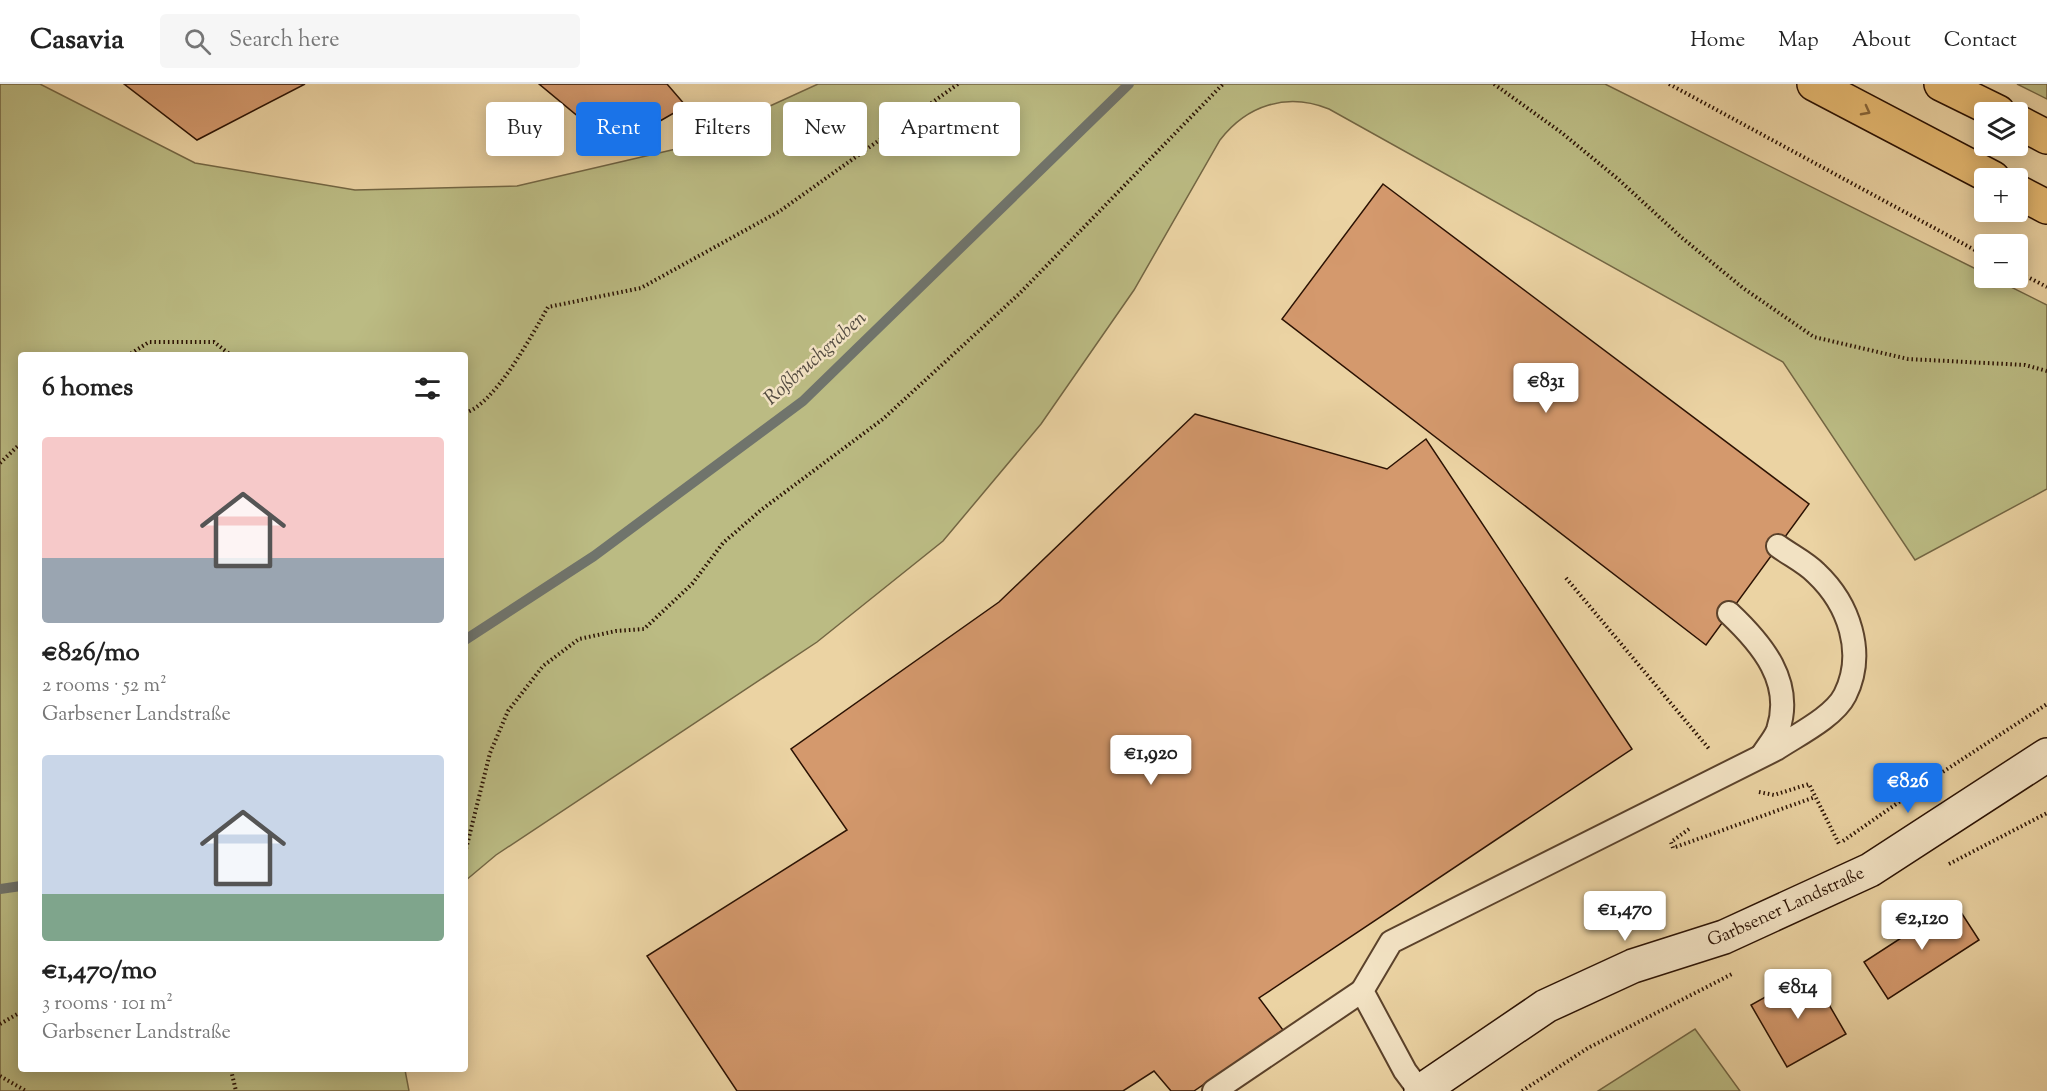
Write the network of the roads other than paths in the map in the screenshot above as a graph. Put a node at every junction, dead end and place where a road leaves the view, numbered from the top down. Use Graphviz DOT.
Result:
graph roads {
  1 [pos="1814,84"];
  2 [pos="1941,84"];
  3 [pos="1978,102"];
  4 [pos="2028,128"];
  5 [pos="2047,137"];
  6 [pos="1974,168"];
  7 [pos="2028,197"];
  8 [pos="2047,207"];
  9 [pos="1778,546"];
  10 [pos="1729,613"];
  11 [pos="1761,756"];
  12 [pos="2047,756"];
  13 [pos="1362,992"];
  14 [pos="1214,1091"];
  15 [pos="1420,1091"];
  1 -- 6 [label="highway, one-way"];
  2 -- 3 [label="highway"];
  4 -- 5 [label="highway"];
  7 -- 8 [label="highway"];
  9 -- 11 [label="lane"];
  10 -- 11 [label="lane"];
  11 -- 13 [label="lane"];
  12 -- 15 [label="street, Garbsener Landstraße"];
  13 -- 14 [label="lane"];
  13 -- 15 [label="lane"];
}
